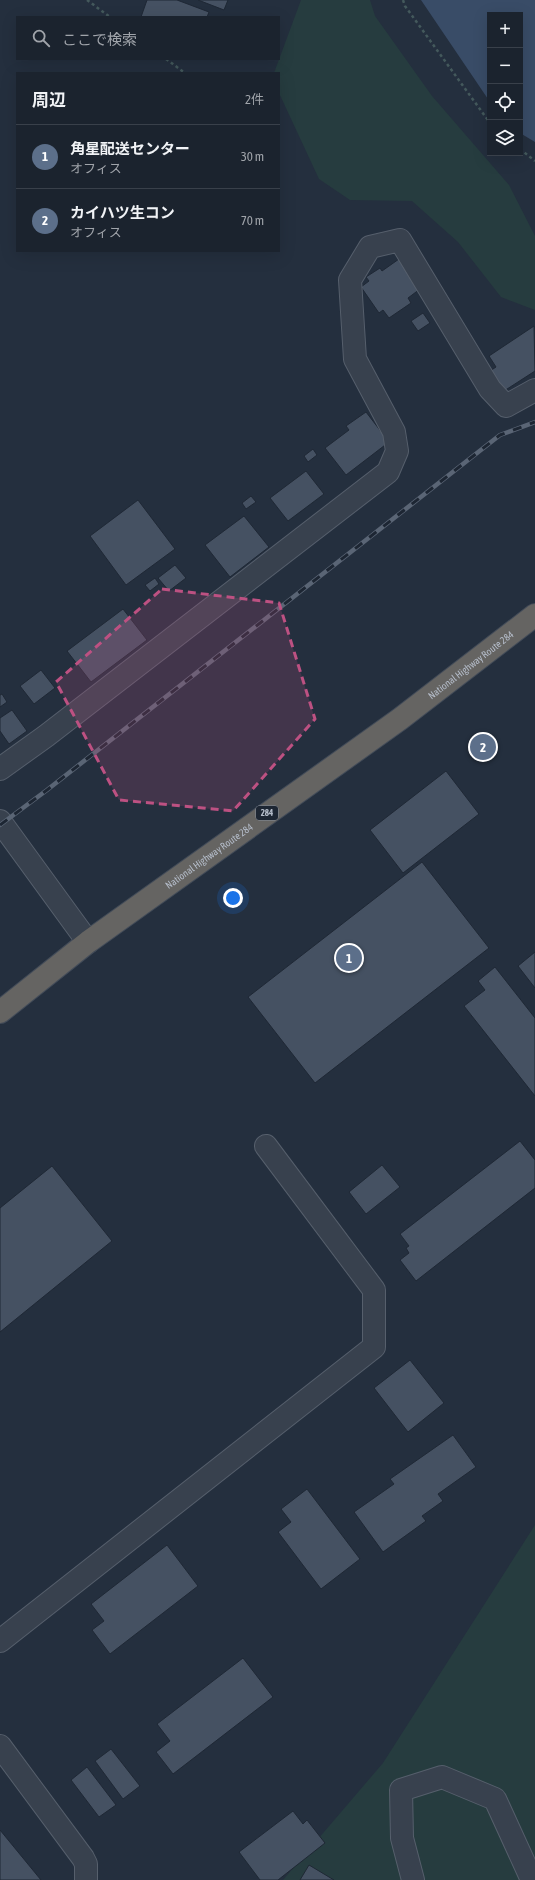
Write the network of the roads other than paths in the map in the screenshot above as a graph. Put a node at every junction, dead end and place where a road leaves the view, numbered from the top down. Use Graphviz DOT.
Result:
graph roads {
  1 [pos="535,390"];
  2 [pos="535,615"];
  3 [pos="0,769"];
  4 [pos="0,821"];
  5 [pos="88,942"];
  6 [pos="0,1012"];
  7 [pos="266,1146"];
  8 [pos="0,1641"];
  9 [pos="0,1746"];
  10 [pos="86,1880"];
  11 [pos="413,1880"];
  12 [pos="532,1880"];
  1 -- 3 [label="street"];
  2 -- 5 [label="highway, National Highway Route 284 / 284"];
  4 -- 5 [label="street"];
  5 -- 6 [label="highway, National Highway Route 284 / 284"];
  7 -- 8 [label="street"];
  9 -- 10 [label="street"];
  11 -- 12 [label="street"];
}
